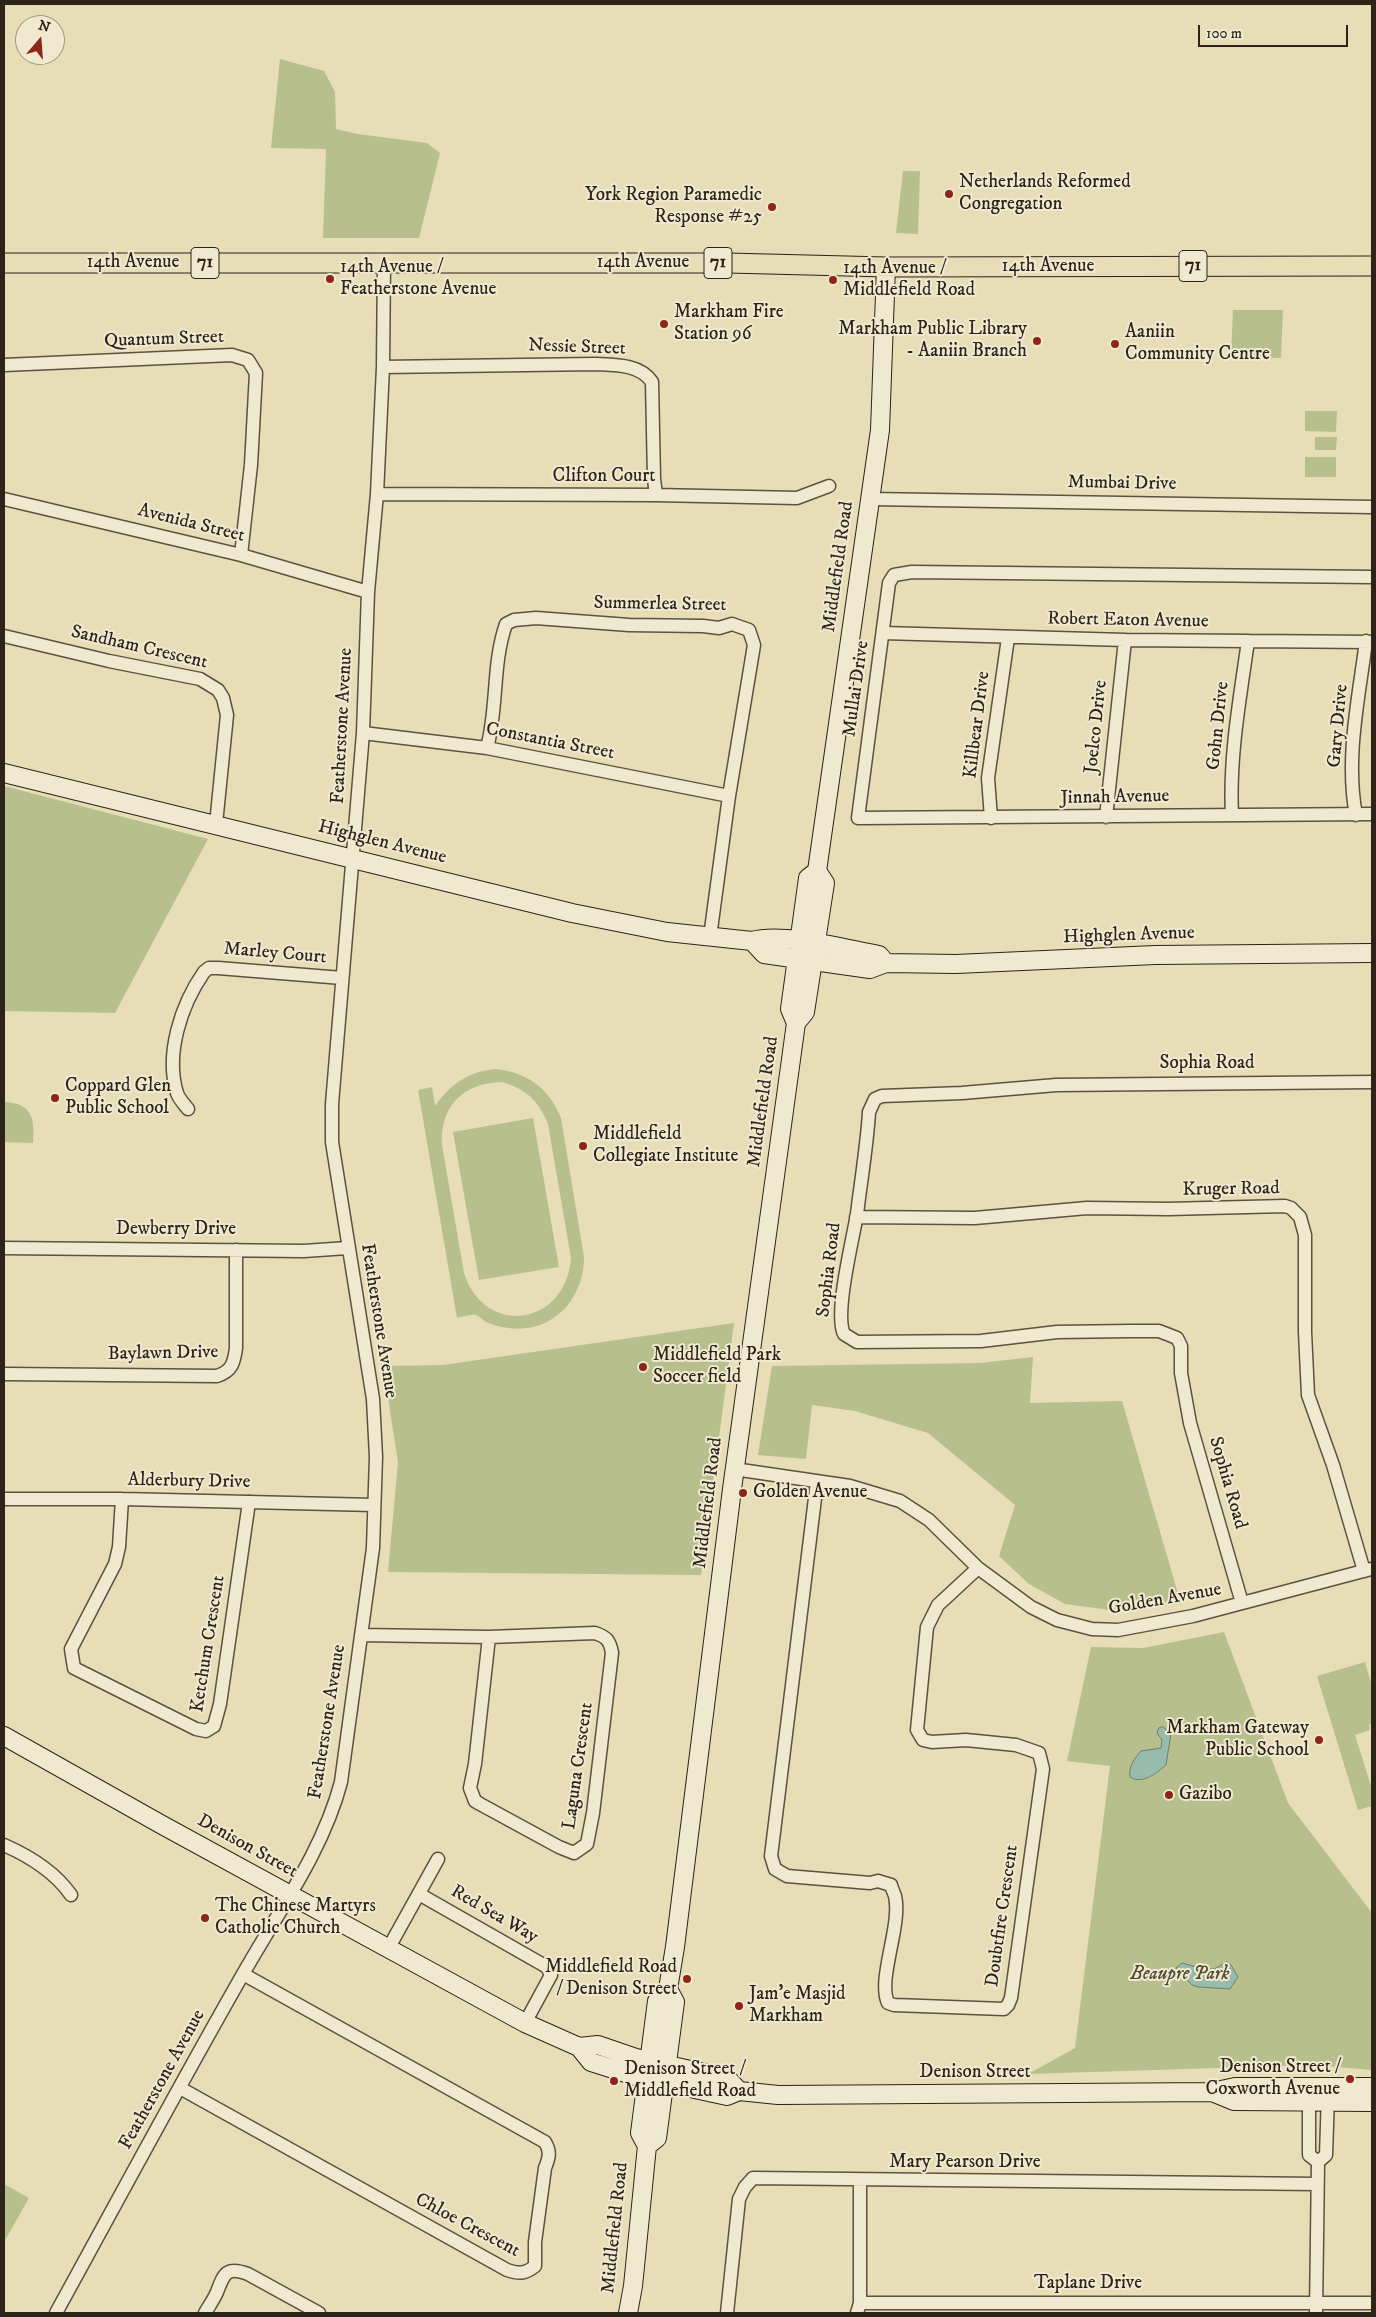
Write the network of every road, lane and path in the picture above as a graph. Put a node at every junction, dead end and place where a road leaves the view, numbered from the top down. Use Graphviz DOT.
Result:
graph roads {
  1 [pos="384,262"];
  2 [pos="4,263"];
  3 [pos="1372,266"];
  4 [pos="886,267"];
  5 [pos="4,365"];
  6 [pos="383,367"];
  7 [pos="829,486"];
  8 [pos="378,494"];
  9 [pos="656,495"];
  10 [pos="4,499"];
  11 [pos="870,499"];
  12 [pos="1372,507"];
  13 [pos="241,555"];
  14 [pos="1372,577"];
  15 [pos="368,592"];
  16 [pos="883,632"];
  17 [pos="4,636"];
  18 [pos="1008,638"];
  19 [pos="1125,640"];
  20 [pos="1248,641"];
  21 [pos="1369,641"];
  22 [pos="362,733"];
  23 [pos="487,748"];
  24 [pos="4,773"];
  25 [pos="729,796"];
  26 [pos="1356,814"];
  27 [pos="1372,814"];
  28 [pos="1232,816"];
  29 [pos="1106,817"];
  30 [pos="858,818"];
  31 [pos="991,818"];
  32 [pos="216,824"];
  33 [pos="353,857"];
  34 [pos="710,937"];
  35 [pos="752,941"];
  36 [pos="807,943"];
  37 [pos="1372,953"];
  38 [pos="804,961"];
  39 [pos="886,963"];
  40 [pos="342,978"];
  41 [pos="1372,1082"];
  42 [pos="188,1109"];
  43 [pos="856,1217"];
  44 [pos="4,1248"];
  45 [pos="347,1248"];
  46 [pos="236,1250"];
  47 [pos="4,1374"];
  48 [pos="734,1469"];
  49 [pos="817,1482"];
  50 [pos="4,1498"];
  51 [pos="122,1499"];
  52 [pos="249,1502"];
  53 [pos="374,1505"];
  54 [pos="978,1568"];
  55 [pos="1368,1570"];
  56 [pos="1242,1603"];
  57 [pos="361,1635"];
  58 [pos="489,1637"];
  59 [pos="4,1736"];
  60 [pos="4,1845"];
  61 [pos="438,1859"];
  62 [pos="290,1894"];
  63 [pos="419,1894"];
  64 [pos="71,1895"];
  65 [pos="388,1949"];
  66 [pos="243,1974"];
  67 [pos="668,1989"];
  68 [pos="525,2023"];
  69 [pos="579,2047"];
  70 [pos="649,2061"];
  71 [pos="668,2065"];
  72 [pos="646,2079"];
  73 [pos="665,2083"];
  74 [pos="1372,2087"];
  75 [pos="180,2088"];
  76 [pos="739,2091"];
  77 [pos="1309,2094"];
  78 [pos="1328,2094"];
  79 [pos="1372,2102"];
  80 [pos="647,2146"];
  81 [pos="1318,2162"];
  82 [pos="860,2181"];
  83 [pos="1318,2184"];
  84 [pos="1372,2303"];
  85 [pos="859,2308"];
  86 [pos="1316,2308"];
  87 [pos="56,2313"];
  88 [pos="206,2313"];
  89 [pos="319,2313"];
  90 [pos="628,2313"];
  91 [pos="727,2313"];
  1 -- 2 [label="main road, 14th Avenue / 71"];
  1 -- 4 [label="main road, 14th Avenue / 71"];
  1 -- 6 [label="street, Featherstone Avenue"];
  3 -- 4 [label="main road, 14th Avenue / 71"];
  4 -- 11 [label="street, Middlefield Road"];
  5 -- 13 [label="street, Quantum Street"];
  6 -- 8 [label="street, Featherstone Avenue"];
  6 -- 9 [label="street, Nessie Street"];
  7 -- 9 [label="street, Clifton Court"];
  8 -- 9 [label="street, Clifton Court"];
  8 -- 15 [label="street, Featherstone Avenue"];
  10 -- 13 [label="street, Avenida Street"];
  11 -- 12 [label="street, Mumbai Drive"];
  11 -- 36 [label="street, Middlefield Road"];
  13 -- 15 [label="street, Avenida Street"];
  14 -- 16 [label="street, Mullai Drive"];
  15 -- 22 [label="street, Featherstone Avenue"];
  16 -- 18 [label="street, Robert Eaton Avenue"];
  16 -- 30 [label="street, Mullai Drive"];
  17 -- 32 [label="street, Sandham Crescent"];
  18 -- 19 [label="street, Robert Eaton Avenue"];
  18 -- 31 [label="street, Killbear Drive"];
  19 -- 20 [label="street, Robert Eaton Avenue"];
  19 -- 29 [label="street, Joelco Drive"];
  20 -- 21 [label="street, Robert Eaton Avenue"];
  20 -- 28 [label="street, Gohn Drive"];
  21 -- 26 [label="street, Gary Drive"];
  22 -- 23 [label="street, Constantia Street"];
  22 -- 33 [label="street, Featherstone Avenue"];
  23 -- 25 [label="street, Constantia Street"];
  23 -- 25 [label="street, Summerlea Street"];
  24 -- 32 [label="street, Highglen Avenue"];
  25 -- 34 [label="street, Summerlea Street"];
  26 -- 27 [label="street, Jinnah Avenue"];
  26 -- 28 [label="street, Jinnah Avenue"];
  28 -- 29 [label="street, Jinnah Avenue"];
  29 -- 31 [label="street, Jinnah Avenue"];
  30 -- 31 [label="street, Jinnah Avenue"];
  32 -- 33 [label="street, Highglen Avenue"];
  33 -- 34 [label="street, Highglen Avenue"];
  33 -- 40 [label="street, Featherstone Avenue"];
  34 -- 35 [label="street, Highglen Avenue"];
  35 -- 36 [label="street, Highglen Avenue"];
  35 -- 38 [label="street, Highglen Avenue"];
  36 -- 38 [label="street, Middlefield Road"];
  36 -- 39 [label="street, Highglen Avenue"];
  37 -- 39 [label="street, Highglen Avenue"];
  38 -- 39 [label="street, Highglen Avenue"];
  38 -- 48 [label="street, Middlefield Road"];
  40 -- 42 [label="street, Marley Court"];
  40 -- 45 [label="street, Featherstone Avenue"];
  41 -- 43 [label="street, Sophia Road"];
  43 -- 55 [label="street, Kruger Road"];
  43 -- 56 [label="street, Sophia Road"];
  44 -- 46 [label="street, Dewberry Drive"];
  45 -- 46 [label="street, Dewberry Drive"];
  45 -- 53 [label="street, Featherstone Avenue"];
  46 -- 47 [label="street, Baylawn Drive"];
  48 -- 49 [label="street, Golden Avenue"];
  48 -- 67 [label="street, Middlefield Road"];
  49 -- 54 [label="street, Golden Avenue"];
  49 -- 54 [label="street, Doubtfire Crescent"];
  50 -- 51 [label="street, Alderbury Drive"];
  51 -- 52 [label="street, Alderbury Drive"];
  51 -- 52 [label="street, Ketchum Crescent"];
  52 -- 53 [label="street, Alderbury Drive"];
  53 -- 57 [label="street, Featherstone Avenue"];
  54 -- 56 [label="street, Golden Avenue"];
  55 -- 56 [label="street, Golden Avenue"];
  57 -- 58 [label="street, Laguna Crescent"];
  57 -- 62 [label="street, Featherstone Avenue"];
  58 -- 58 [label="street, Laguna Crescent"];
  59 -- 62 [label="street, Denison Street"];
  60 -- 64 [label="street"];
  61 -- 63 [label="street"];
  62 -- 65 [label="street, Denison Street"];
  62 -- 66 [label="street, Featherstone Avenue"];
  63 -- 65 [label="street"];
  63 -- 68 [label="street, Red Sea Way"];
  65 -- 68 [label="street, Denison Street"];
  66 -- 75 [label="street, Featherstone Avenue"];
  66 -- 75 [label="street, Chloe Crescent"];
  67 -- 70 [label="street, Middlefield Road"];
  67 -- 71 [label="street, Middlefield Road"];
  68 -- 69 [label="street, Denison Street"];
  69 -- 70 [label="street, Denison Street"];
  69 -- 72 [label="street, Denison Street"];
  70 -- 71 [label="street, Denison Street"];
  70 -- 72 [label="street, Middlefield Road"];
  71 -- 73 [label="street, Middlefield Road"];
  71 -- 76 [label="street, Denison Street"];
  72 -- 73 [label="street, Denison Street"];
  72 -- 80 [label="street, Middlefield Road"];
  73 -- 76 [label="street, Denison Street"];
  73 -- 80 [label="street, Middlefield Road"];
  74 -- 78 [label="street, Denison Street"];
  75 -- 87 [label="street, Featherstone Avenue"];
  76 -- 77 [label="street, Denison Street"];
  77 -- 78 [label="street, Denison Street"];
  77 -- 81 [label="street"];
  78 -- 79 [label="street, Denison Street"];
  78 -- 81 [label="street"];
  80 -- 90 [label="street, Middlefield Road"];
  81 -- 83 [label="street"];
  82 -- 83 [label="street, Mary Pearson Drive"];
  82 -- 85 [label="street"];
  82 -- 91 [label="street, Mary Pearson Drive"];
  83 -- 86 [label="street"];
  84 -- 86 [label="street, Taplane Drive"];
  85 -- 86 [label="street, Taplane Drive"];
  88 -- 89 [label="street"];
}
